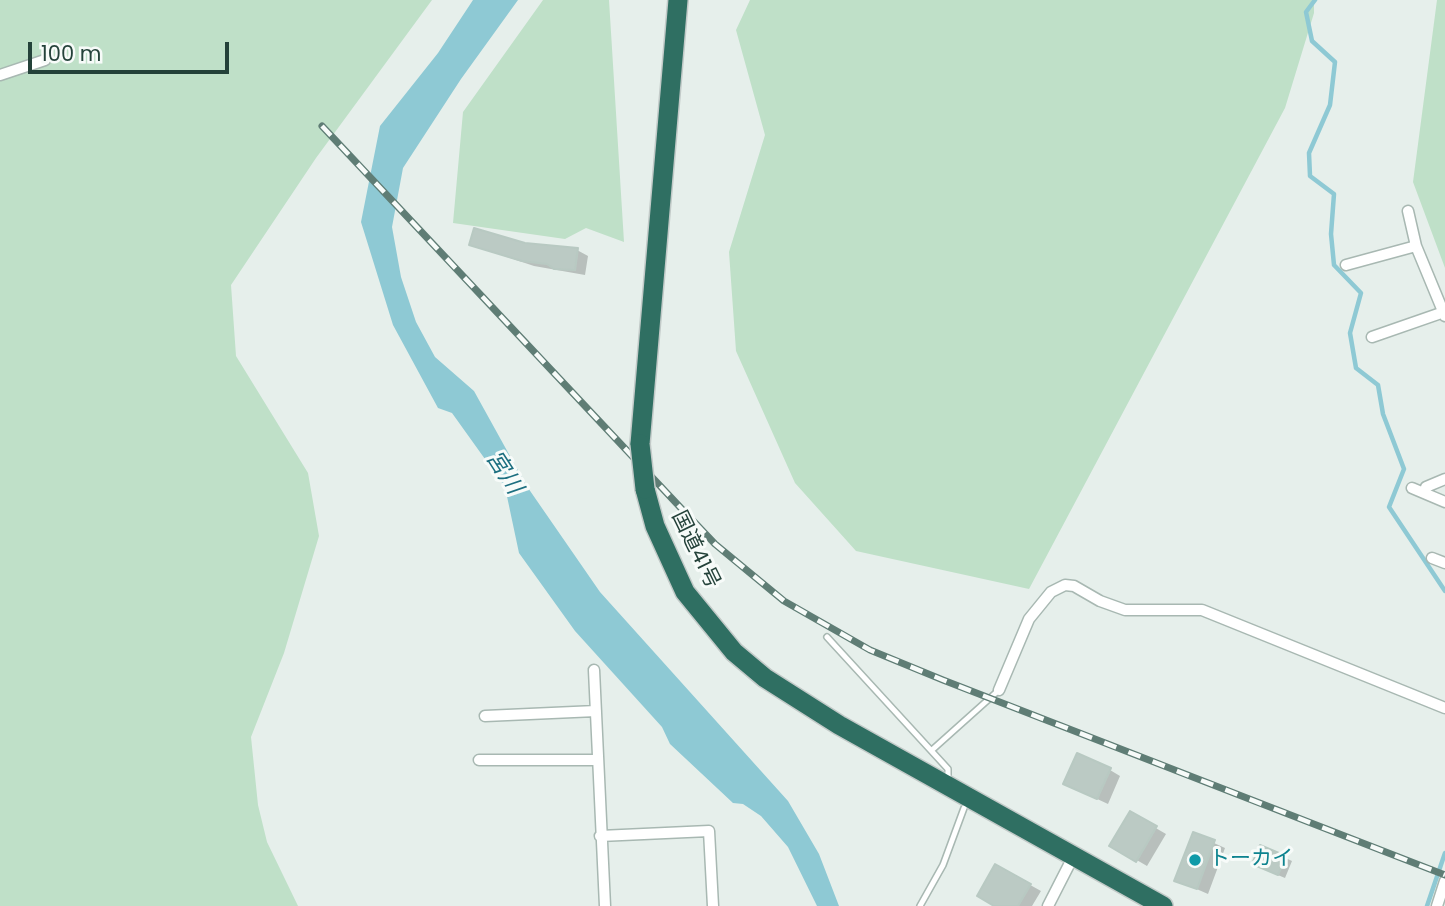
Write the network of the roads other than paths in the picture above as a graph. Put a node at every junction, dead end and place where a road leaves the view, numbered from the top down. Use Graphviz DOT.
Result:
graph roads {
  1 [pos="678,0"];
  2 [pos="45,60"];
  3 [pos="0,75"];
  4 [pos="1408,211"];
  5 [pos="1416,246"];
  6 [pos="1346,265"];
  7 [pos="1444,314"];
  8 [pos="1372,337"];
  9 [pos="1445,479"];
  10 [pos="1412,488"];
  11 [pos="1424,493"];
  12 [pos="1445,502"];
  13 [pos="1432,558"];
  14 [pos="1445,563"];
  15 [pos="827,638"];
  16 [pos="594,670"];
  17 [pos="999,690"];
  18 [pos="1445,708"];
  19 [pos="596,711"];
  20 [pos="485,716"];
  21 [pos="932,750"];
  22 [pos="479,760"];
  23 [pos="598,760"];
  24 [pos="948,785"];
  25 [pos="964,808"];
  26 [pos="600,836"];
  27 [pos="1073,857"];
  28 [pos="1445,881"];
  29 [pos="605,906"];
  30 [pos="713,906"];
  31 [pos="920,906"];
  32 [pos="1048,906"];
  33 [pos="1163,906"];
  34 [pos="1437,906"];
  1 -- 24 [label="highway, 国道41号, bridge"];
  2 -- 3 [label="street"];
  4 -- 5 [label="street"];
  5 -- 6 [label="street"];
  5 -- 7 [label="street"];
  7 -- 8 [label="street"];
  9 -- 11 [label="street"];
  10 -- 11 [label="street"];
  11 -- 12 [label="street"];
  13 -- 14 [label="street"];
  15 -- 21 [label="lane"];
  16 -- 19 [label="street"];
  17 -- 18 [label="street"];
  17 -- 21 [label="lane"];
  19 -- 20 [label="street"];
  19 -- 23 [label="street"];
  21 -- 24 [label="lane"];
  22 -- 23 [label="street"];
  23 -- 26 [label="street"];
  24 -- 27 [label="highway, 国道41号"];
  25 -- 31 [label="lane"];
  26 -- 29 [label="street"];
  26 -- 30 [label="street"];
  27 -- 32 [label="street"];
  27 -- 33 [label="highway, 国道41号"];
  28 -- 34 [label="street"];
}
